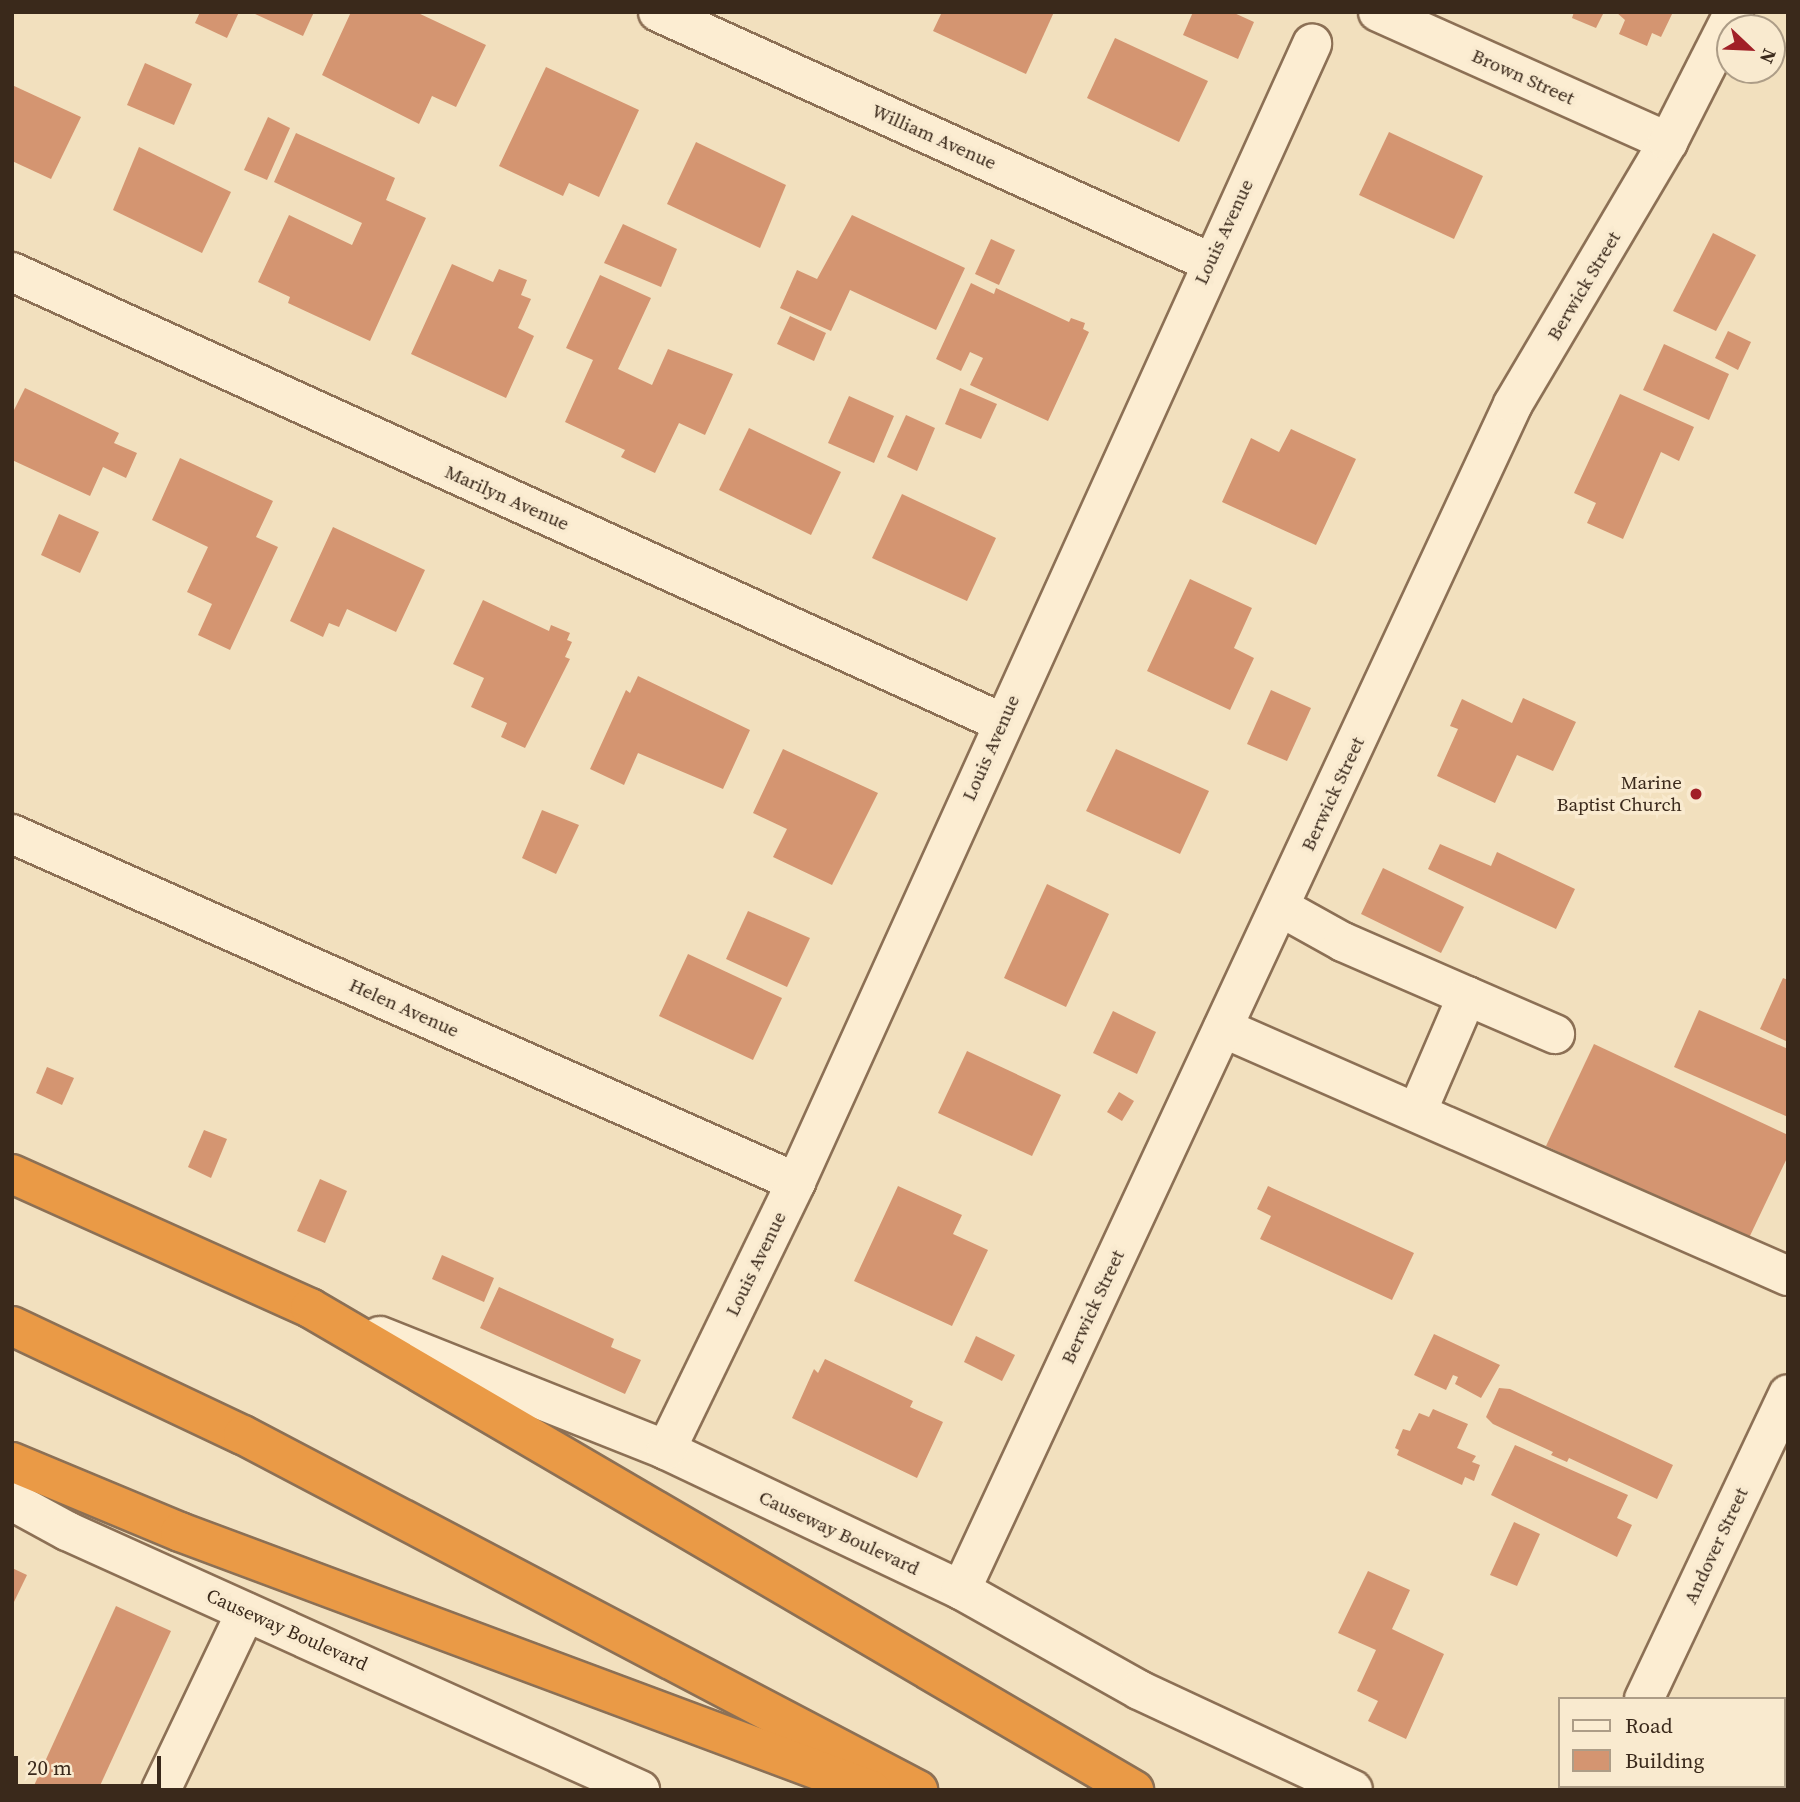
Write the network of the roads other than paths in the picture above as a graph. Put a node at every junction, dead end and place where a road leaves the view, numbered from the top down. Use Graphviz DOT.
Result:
graph roads {
  1 [pos="658,12"];
  2 [pos="1378,12"];
  3 [pos="1734,12"];
  4 [pos="1312,44"];
  5 [pos="1668,142"];
  6 [pos="1210,262"];
  7 [pos="12,272"];
  8 [pos="1003,723"];
  9 [pos="12,834"];
  10 [pos="1280,907"];
  11 [pos="1467,996"];
  12 [pos="1223,1028"];
  13 [pos="1555,1034"];
  14 [pos="1417,1112"];
  15 [pos="12,1174"];
  16 [pos="796,1182"];
  17 [pos="1788,1276"];
  18 [pos="310,1308"];
  19 [pos="12,1326"];
  20 [pos="1788,1394"];
  21 [pos="666,1450"];
  22 [pos="12,1462"];
  23 [pos="12,1501"];
  24 [pos="961,1590"];
  25 [pos="246,1612"];
  26 [pos="1645,1697"];
  27 [pos="161,1790"];
  28 [pos="640,1790"];
  29 [pos="871,1790"];
  30 [pos="918,1790"];
  31 [pos="1134,1790"];
  32 [pos="1353,1790"];
  1 -- 6 [label="street, William Avenue"];
  2 -- 5 [label="street, Brown Street"];
  3 -- 5 [label="street, Berwick Street"];
  4 -- 6 [label="street, Louis Avenue"];
  5 -- 10 [label="street, Berwick Street"];
  6 -- 8 [label="street, Louis Avenue"];
  7 -- 8 [label="street, Marilyn Avenue"];
  8 -- 16 [label="street, Louis Avenue"];
  9 -- 16 [label="street, Helen Avenue"];
  10 -- 11 [label="street"];
  10 -- 12 [label="street, Berwick Street"];
  11 -- 13 [label="street"];
  11 -- 14 [label="street"];
  12 -- 14 [label="street"];
  12 -- 24 [label="street, Berwick Street"];
  14 -- 17 [label="street"];
  15 -- 18 [label="highway, Causeway Boulevard"];
  16 -- 21 [label="street, Louis Avenue"];
  18 -- 21 [label="street, Causeway Boulevard"];
  18 -- 31 [label="highway, Causeway Boulevard"];
  19 -- 30 [label="highway"];
  20 -- 26 [label="street, Andover Street"];
  21 -- 24 [label="street, Causeway Boulevard"];
  22 -- 29 [label="highway"];
  23 -- 25 [label="street, Causeway Boulevard"];
  24 -- 32 [label="street, Causeway Boulevard"];
  25 -- 27 [label="street"];
  25 -- 28 [label="street, Causeway Boulevard"];
}
